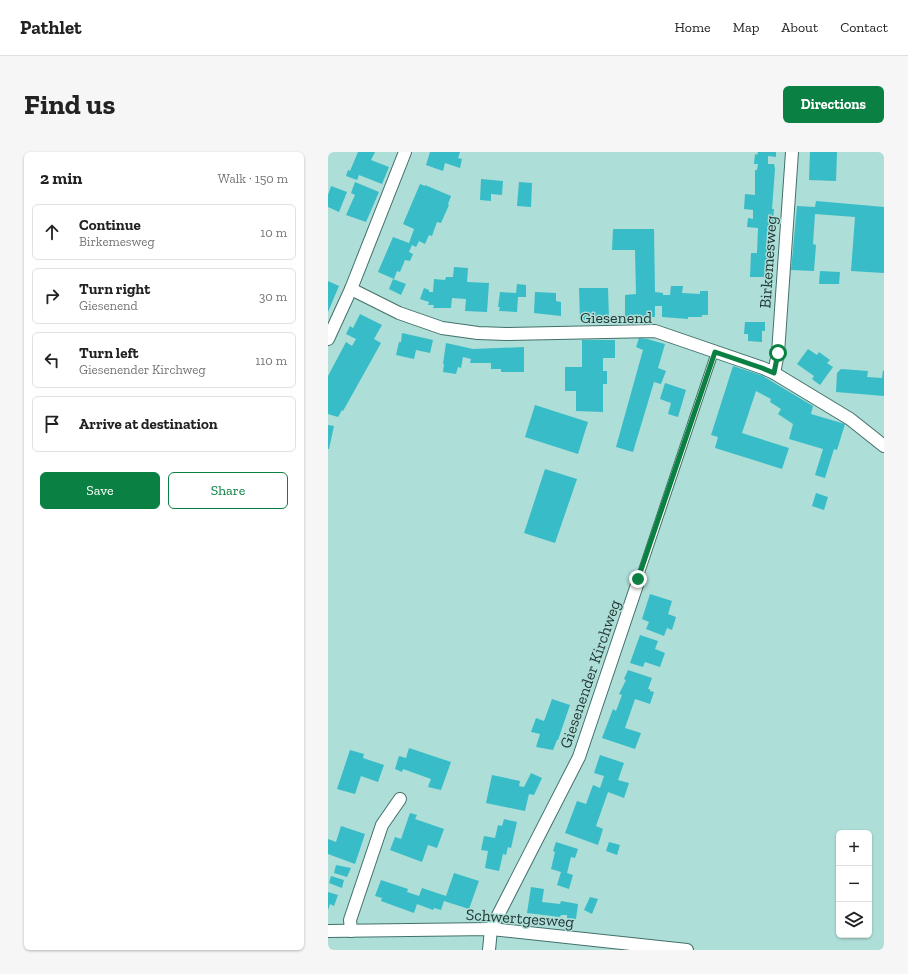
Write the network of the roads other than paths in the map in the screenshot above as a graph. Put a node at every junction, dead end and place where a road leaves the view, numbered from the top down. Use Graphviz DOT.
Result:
graph roads {
  1 [pos="405,152"];
  2 [pos="792,152"];
  3 [pos="351,289"];
  4 [pos="328,338"];
  5 [pos="715,352"];
  6 [pos="774,373"];
  7 [pos="884,446"];
  8 [pos="638,579"];
  9 [pos="400,799"];
  10 [pos="491,929"];
  11 [pos="328,931"];
  12 [pos="351,931"];
  13 [pos="489,950"];
  14 [pos="687,950"];
  1 -- 3 [label="street"];
  2 -- 6 [label="street, Birkemesweg"];
  3 -- 4 [label="street"];
  3 -- 5 [label="street, Giesenend"];
  5 -- 6 [label="street, Giesenend"];
  5 -- 8 [label="lane, Giesenender Kirchweg"];
  6 -- 7 [label="street, Giesenend"];
  8 -- 10 [label="street, Giesenender Kirchweg"];
  9 -- 12 [label="street"];
  10 -- 12 [label="street, Schwertgesweg"];
  10 -- 13 [label="street, Giesenender Kirchweg"];
  10 -- 14 [label="street, Schwertgesweg"];
  11 -- 12 [label="street, Schwertgesweg"];
}
